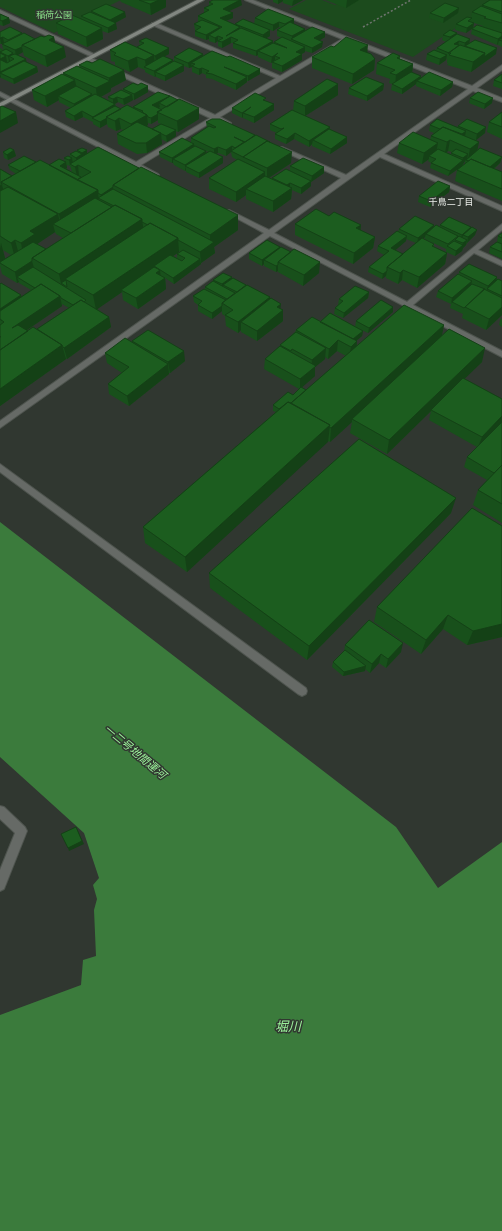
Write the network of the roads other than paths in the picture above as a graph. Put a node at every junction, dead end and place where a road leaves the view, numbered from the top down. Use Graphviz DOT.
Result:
graph roads {
  1 [pos="201,0"];
  2 [pos="248,0"];
  3 [pos="0,12"];
  4 [pos="154,24"];
  5 [pos="345,38"];
  6 [pos="92,57"];
  7 [pos="502,67"];
  8 [pos="280,78"];
  9 [pos="472,88"];
  10 [pos="0,94"];
  11 [pos="11,100"];
  12 [pos="502,100"];
  13 [pos="0,105"];
  14 [pos="215,117"];
  15 [pos="236,127"];
  16 [pos="277,146"];
  17 [pos="379,154"];
  18 [pos="136,164"];
  19 [pos="346,178"];
  20 [pos="164,179"];
  21 [pos="220,208"];
  22 [pos="502,209"];
  23 [pos="502,226"];
  24 [pos="268,233"];
  25 [pos="473,250"];
  26 [pos="502,264"];
  27 [pos="408,305"];
  28 [pos="502,354"];
  29 [pos="0,425"];
  30 [pos="0,467"];
  31 [pos="302,691"];
  32 [pos="0,811"];
  33 [pos="0,885"];
  1 -- 4 [label="street"];
  2 -- 5 [label="street"];
  3 -- 6 [label="street"];
  4 -- 6 [label="street"];
  4 -- 8 [label="street"];
  5 -- 8 [label="street"];
  5 -- 9 [label="street"];
  6 -- 11 [label="street"];
  6 -- 14 [label="street"];
  7 -- 9 [label="street"];
  8 -- 14 [label="street"];
  9 -- 12 [label="street"];
  9 -- 17 [label="street"];
  10 -- 11 [label="street"];
  11 -- 13 [label="street"];
  11 -- 18 [label="street"];
  14 -- 15 [label="street"];
  14 -- 18 [label="street"];
  16 -- 19 [label="street"];
  17 -- 19 [label="street"];
  17 -- 22 [label="street"];
  18 -- 20 [label="street"];
  19 -- 24 [label="street"];
  21 -- 24 [label="street"];
  23 -- 25 [label="street"];
  24 -- 27 [label="street"];
  24 -- 29 [label="street"];
  25 -- 26 [label="street"];
  25 -- 27 [label="street"];
  27 -- 28 [label="street"];
  30 -- 31 [label="street"];
  32 -- 33 [label="street"];
}
